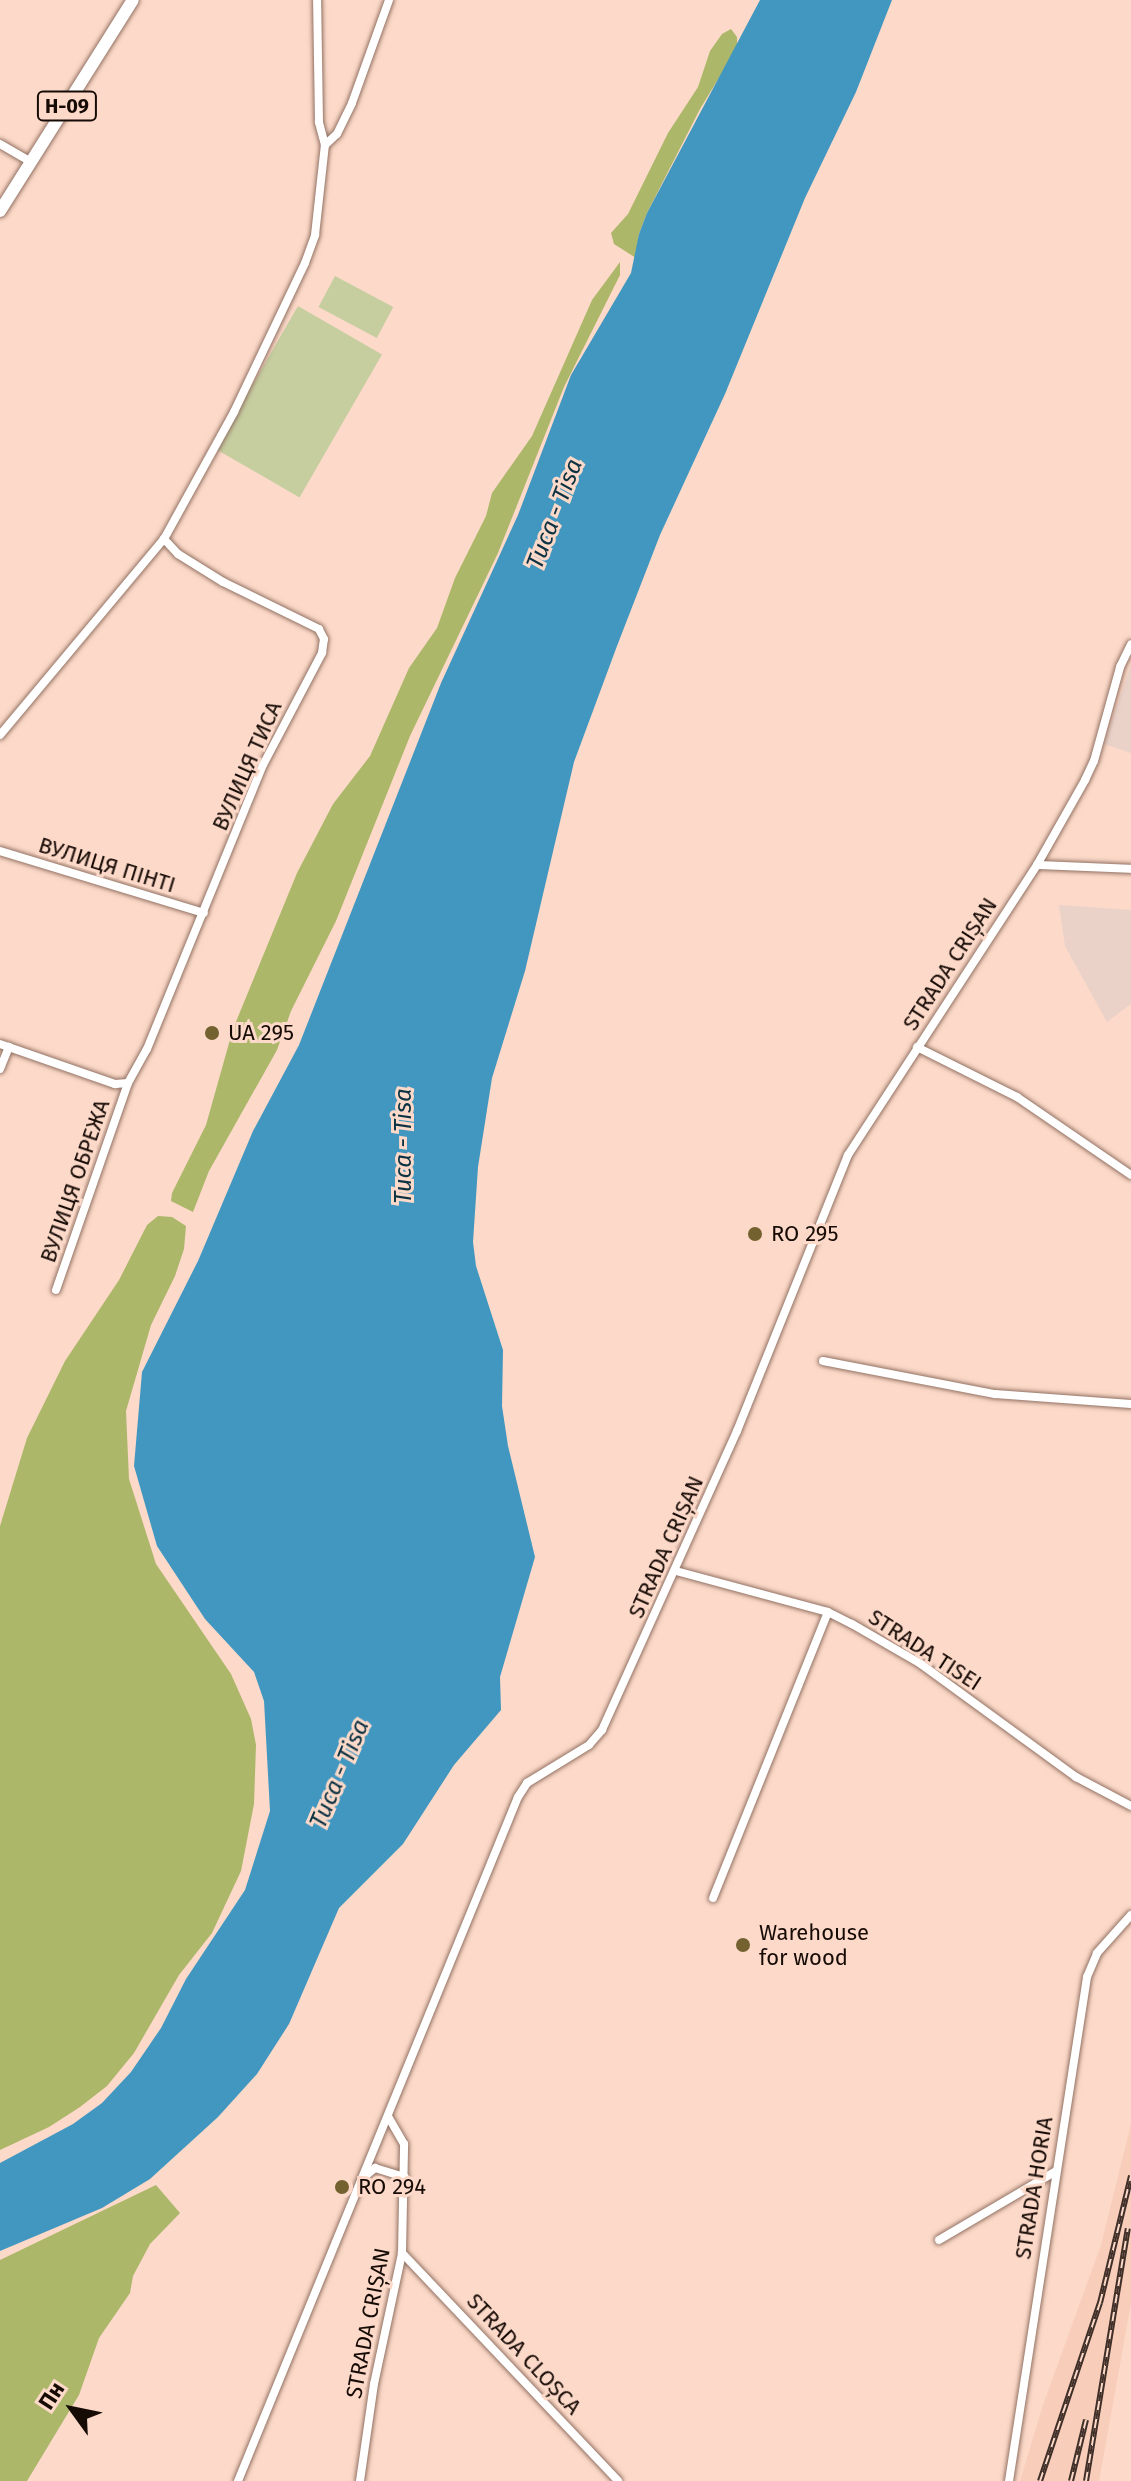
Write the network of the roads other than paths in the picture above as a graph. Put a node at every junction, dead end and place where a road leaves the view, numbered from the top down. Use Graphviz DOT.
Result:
graph roads {
  1 [pos="133,0"];
  2 [pos="317,0"];
  3 [pos="389,0"];
  4 [pos="0,144"];
  5 [pos="325,145"];
  6 [pos="31,162"];
  7 [pos="0,211"];
  8 [pos="164,539"];
  9 [pos="1131,644"];
  10 [pos="0,735"];
  11 [pos="0,851"];
  12 [pos="1037,865"];
  13 [pos="1131,869"];
  14 [pos="204,913"];
  15 [pos="4,1046"];
  16 [pos="917,1047"];
  17 [pos="0,1069"];
  18 [pos="128,1083"];
  19 [pos="1131,1175"];
  20 [pos="56,1290"];
  21 [pos="823,1361"];
  22 [pos="1131,1404"];
  23 [pos="676,1571"];
  24 [pos="828,1612"];
  25 [pos="1131,1806"];
  26 [pos="713,1898"];
  27 [pos="1131,1915"];
  28 [pos="388,2116"];
  29 [pos="1056,2171"];
  30 [pos="405,2177"];
  31 [pos="362,2178"];
  32 [pos="939,2240"];
  33 [pos="402,2253"];
  34 [pos="238,2481"];
  35 [pos="360,2481"];
  36 [pos="618,2481"];
  37 [pos="1009,2481"];
  1 -- 6 [label="main road, Н-09"];
  2 -- 5 [label="street"];
  3 -- 5 [label="street"];
  4 -- 6 [label="street"];
  5 -- 8 [label="street"];
  6 -- 7 [label="main road, Н-09"];
  8 -- 10 [label="street"];
  8 -- 14 [label="street, ВУЛИЦЯ ТИСА"];
  9 -- 12 [label="street, STRADA CRIȘAN"];
  11 -- 14 [label="street, ВУЛИЦЯ ПІНТІ"];
  12 -- 13 [label="street"];
  12 -- 16 [label="street, STRADA CRIȘAN"];
  14 -- 18 [label="street, ВУЛИЦЯ ТИСА"];
  15 -- 17 [label="street"];
  15 -- 18 [label="street"];
  16 -- 19 [label="street"];
  16 -- 23 [label="street, STRADA CRIȘAN"];
  18 -- 20 [label="street, ВУЛИЦЯ ОБРЕЖА"];
  21 -- 22 [label="street"];
  23 -- 24 [label="street, STRADA TISEI"];
  23 -- 28 [label="street, STRADA CRIȘAN"];
  24 -- 25 [label="street, STRADA TISEI"];
  24 -- 26 [label="street"];
  27 -- 29 [label="street, STRADA HORIA"];
  28 -- 30 [label="street, STRADA CRIȘAN"];
  28 -- 31 [label="street"];
  29 -- 32 [label="street"];
  29 -- 37 [label="street, STRADA HORIA"];
  30 -- 31 [label="street"];
  30 -- 33 [label="street, STRADA CRIȘAN"];
  31 -- 34 [label="street"];
  33 -- 35 [label="street, STRADA CRIȘAN"];
  33 -- 36 [label="street, STRADA CLOȘCA"];
}
